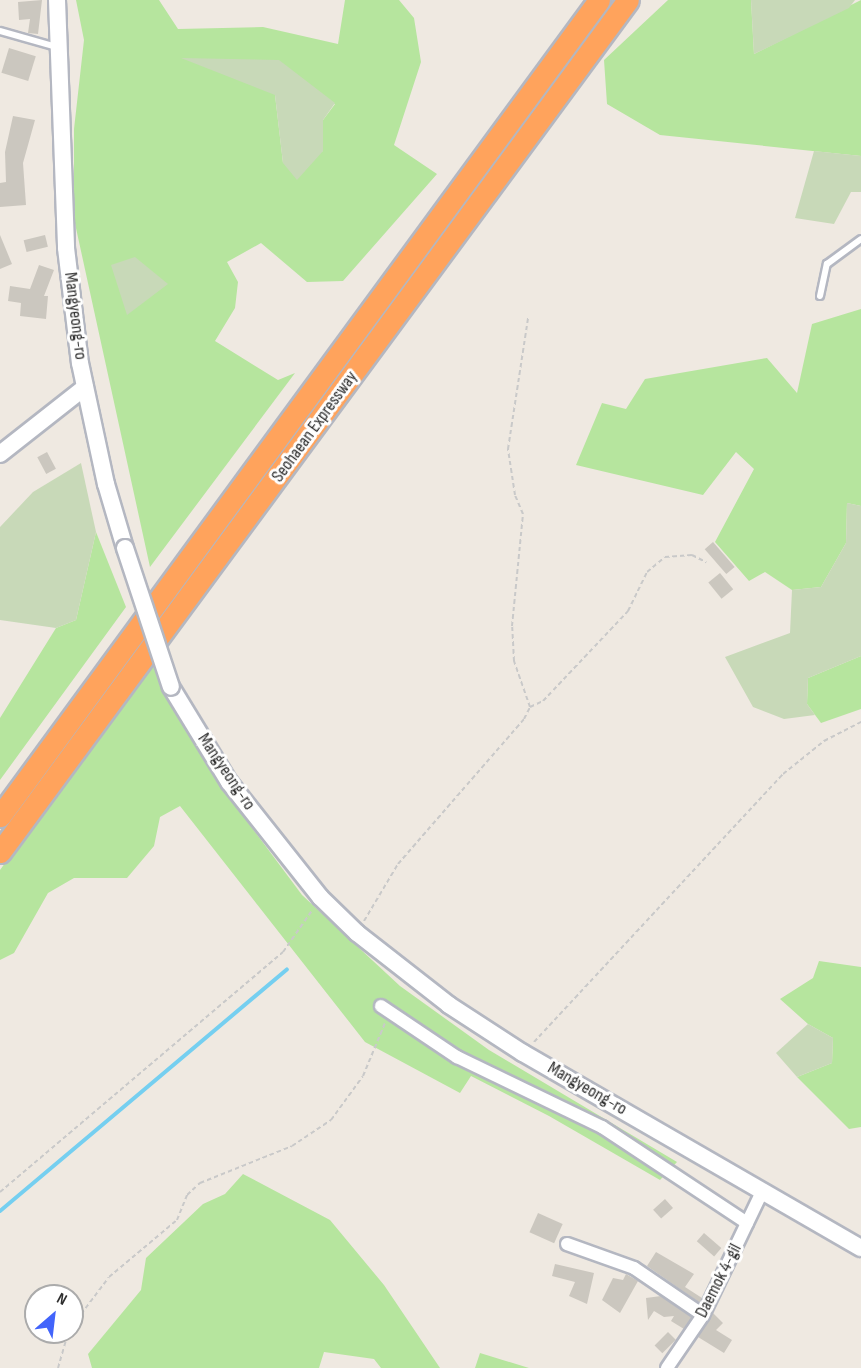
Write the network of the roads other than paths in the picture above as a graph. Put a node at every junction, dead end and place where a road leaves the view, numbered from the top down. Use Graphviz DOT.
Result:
graph roads {
  1 [pos="57,0"];
  2 [pos="599,0"];
  3 [pos="628,0"];
  4 [pos="643,0"];
  5 [pos="0,32"];
  6 [pos="61,48"];
  7 [pos="585,58"];
  8 [pos="861,239"];
  9 [pos="819,296"];
  10 [pos="85,387"];
  11 [pos="0,454"];
  12 [pos="0,816"];
  13 [pos="0,852"];
  14 [pos="381,1006"];
  15 [pos="763,1190"];
  16 [pos="747,1223"];
  17 [pos="567,1244"];
  18 [pos="861,1248"];
  19 [pos="703,1316"];
  20 [pos="667,1368"];
  1 -- 6 [label="street, Mangyeong-ro"];
  2 -- 12 [label="highway, Seohaean Expressway"];
  3 -- 7 [label="highway, Seohaean Expressway"];
  4 -- 7 [label="highway"];
  5 -- 6 [label="lane"];
  6 -- 10 [label="street, Mangyeong-ro"];
  7 -- 13 [label="highway, Seohaean Expressway"];
  8 -- 9 [label="lane"];
  10 -- 11 [label="street"];
  10 -- 15 [label="street, Mangyeong-ro, bridge"];
  14 -- 16 [label="street"];
  15 -- 16 [label="street, Daemok 4-gil"];
  15 -- 18 [label="street, Mangyeong-ro"];
  16 -- 19 [label="street, Daemok 4-gil"];
  17 -- 19 [label="street"];
  19 -- 20 [label="street, Daemok 4-gil"];
}
